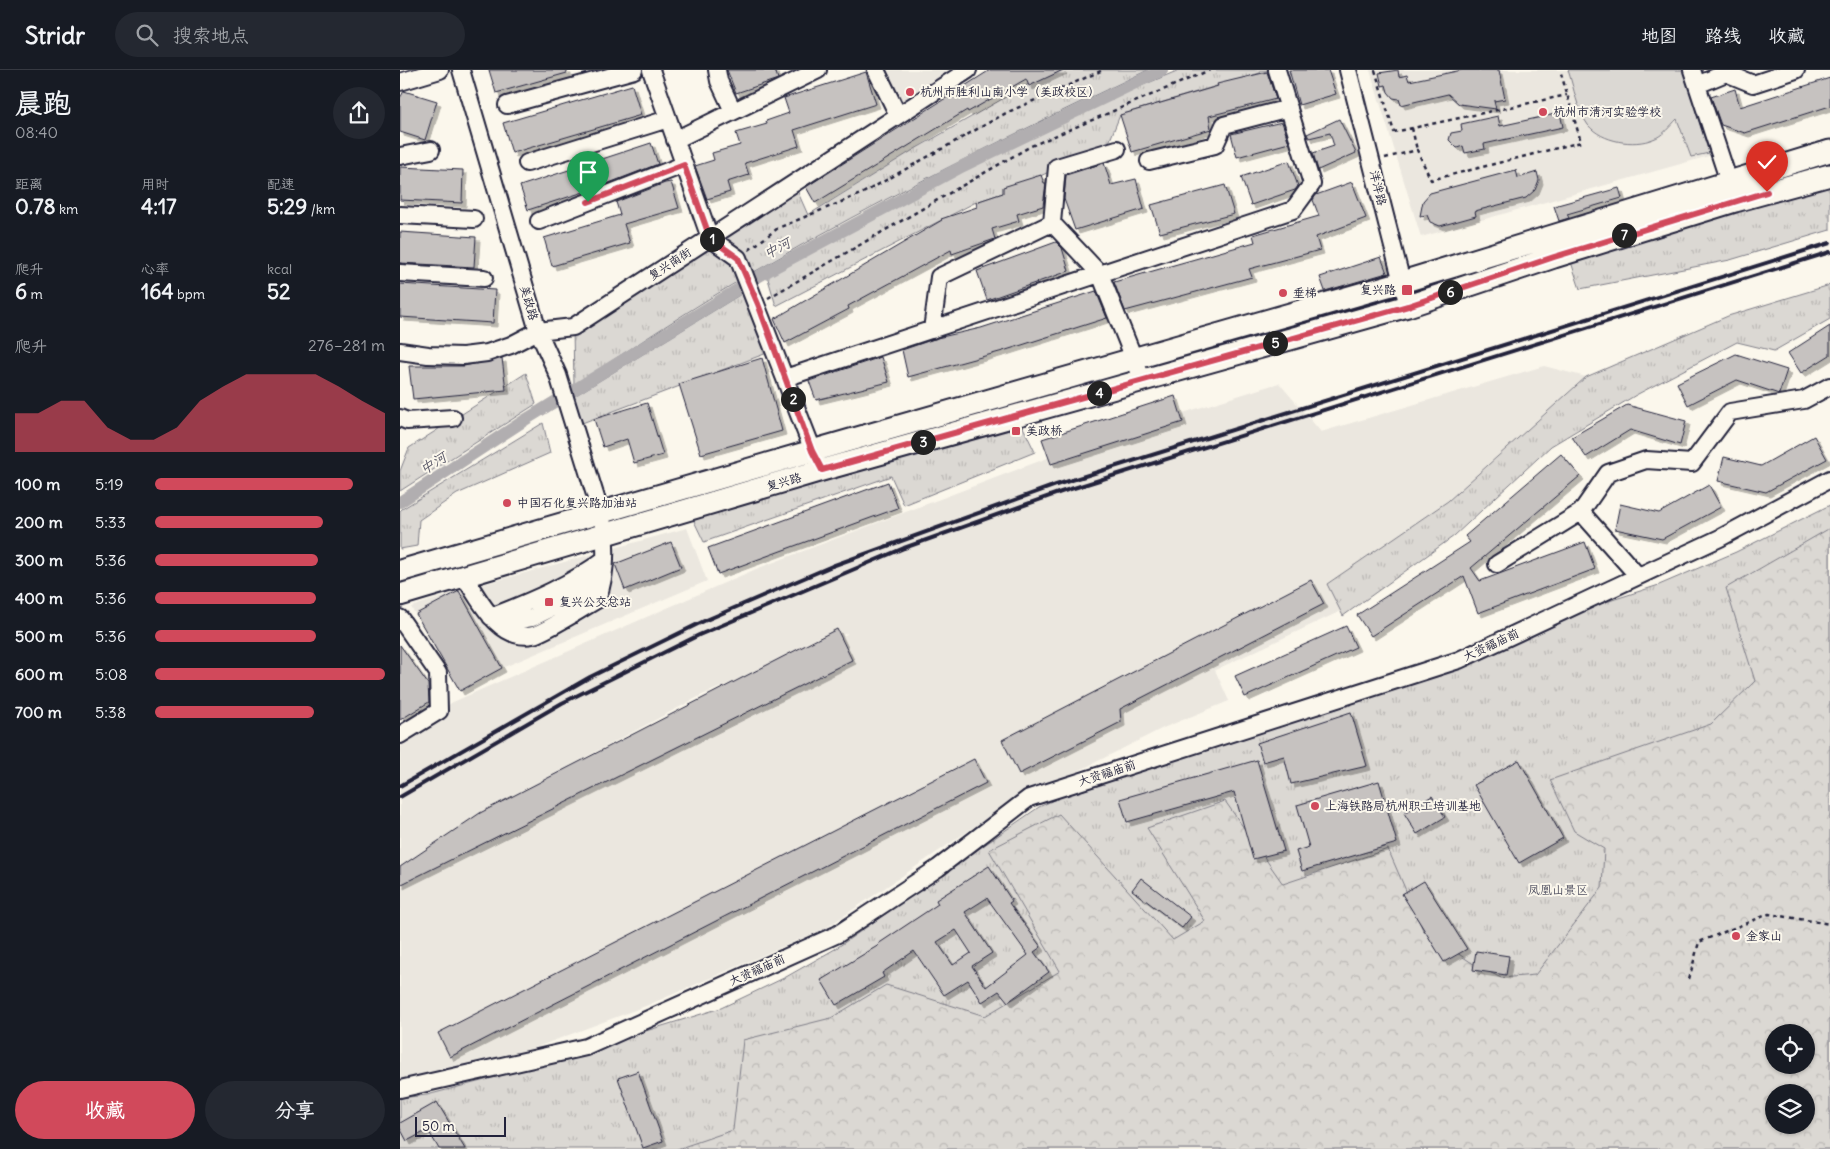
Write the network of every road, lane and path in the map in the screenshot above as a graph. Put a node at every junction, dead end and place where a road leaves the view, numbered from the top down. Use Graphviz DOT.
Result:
graph roads {
  1 [pos="440,70"];
  2 [pos="461,70"];
  3 [pos="634,70"];
  4 [pos="651,70"];
  5 [pos="718,70"];
  6 [pos="818,70"];
  7 [pos="876,70"];
  8 [pos="968,70"];
  9 [pos="1103,70"];
  10 [pos="1210,70"];
  11 [pos="1277,70"];
  12 [pos="1348,70"];
  13 [pos="1376,70"];
  14 [pos="1560,70"];
  15 [pos="1796,70"];
  16 [pos="1694,78"];
  17 [pos="400,82"];
  18 [pos="1567,95"];
  19 [pos="507,105"];
  20 [pos="1289,108"];
  21 [pos="734,111"];
  22 [pos="898,115"];
  23 [pos="668,120"];
  24 [pos="1412,128"];
  25 [pos="675,140"];
  26 [pos="1117,149"];
  27 [pos="431,150"];
  28 [pos="1418,150"];
  29 [pos="1830,151"];
  30 [pos="400,156"];
  31 [pos="1149,161"];
  32 [pos="1371,161"];
  33 [pos="527,163"];
  34 [pos="684,165"];
  35 [pos="1830,175"];
  36 [pos="1732,191"];
  37 [pos="400,215"];
  38 [pos="474,219"];
  39 [pos="539,221"];
  40 [pos="1052,223"];
  41 [pos="710,238"];
  42 [pos="738,258"];
  43 [pos="400,273"];
  44 [pos="1100,274"];
  45 [pos="484,278"];
  46 [pos="1402,282"];
  47 [pos="758,304"];
  48 [pos="1408,306"];
  49 [pos="932,330"];
  50 [pos="538,331"];
  51 [pos="400,351"];
  52 [pos="1136,359"];
  53 [pos="785,378"];
  54 [pos="1143,380"];
  55 [pos="1830,386"];
  56 [pos="400,418"];
  57 [pos="453,418"];
  58 [pos="812,451"];
  59 [pos="822,470"];
  60 [pos="1830,479"];
  61 [pos="1580,512"];
  62 [pos="603,523"];
  63 [pos="605,559"];
  64 [pos="1497,564"];
  65 [pos="400,571"];
  66 [pos="464,576"];
  67 [pos="1638,576"];
  68 [pos="400,595"];
  69 [pos="491,617"];
  70 [pos="400,618"];
  71 [pos="400,734"];
  72 [pos="1830,924"];
  73 [pos="1688,978"];
  74 [pos="400,1089"];
  1 -- 17 [label="street"];
  2 -- 50 [label="street, 美政路"];
  3 -- 19 [label="street"];
  4 -- 23 [label="street"];
  5 -- 21 [label="street"];
  6 -- 21 [label="street"];
  7 -- 22 [label="street"];
  8 -- 22 [label="street, 复兴南街"];
  9 -- 42 [label="path"];
  10 -- 47 [label="path"];
  11 -- 20 [label="street"];
  12 -- 32 [label="street, 洋泮路"];
  13 -- 24 [label="path"];
  14 -- 18 [label="path"];
  15 -- 16 [label="street"];
  16 -- 36 [label="street"];
  18 -- 24 [label="path"];
  18 -- 28 [label="path"];
  20 -- 31 [label="street"];
  20 -- 44 [label="street"];
  21 -- 25 [label="street"];
  22 -- 41 [label="street, 复兴南街"];
  23 -- 25 [label="street"];
  23 -- 33 [label="street"];
  24 -- 28 [label="path"];
  25 -- 34 [label="street"];
  26 -- 40 [label="street"];
  27 -- 30 [label="street"];
  28 -- 32 [label="path"];
  29 -- 36 [label="main road, 复兴路"];
  32 -- 46 [label="street, 洋泮路"];
  34 -- 39 [label="street"];
  34 -- 41 [label="street"];
  35 -- 36 [label="main road, 复兴路"];
  36 -- 46 [label="main road, 复兴路"];
  36 -- 48 [label="main road, 复兴路"];
  37 -- 38 [label="street"];
  40 -- 44 [label="street"];
  40 -- 49 [label="street"];
  41 -- 42 [label="street"];
  41 -- 50 [label="street, 复兴南街"];
  42 -- 47 [label="street"];
  43 -- 45 [label="street"];
  44 -- 49 [label="street"];
  44 -- 52 [label="street"];
  46 -- 48 [label="street, 洋泮路"];
  46 -- 52 [label="main road, 复兴路"];
  47 -- 53 [label="street"];
  48 -- 54 [label="main road, 复兴路"];
  49 -- 53 [label="street"];
  50 -- 51 [label="street, 复兴南街"];
  50 -- 62 [label="street, 美政路"];
  52 -- 54 [label="street"];
  52 -- 58 [label="main road, 复兴路"];
  53 -- 58 [label="street"];
  54 -- 59 [label="main road, 复兴路"];
  55 -- 61 [label="street"];
  56 -- 57 [label="street"];
  58 -- 59 [label="street"];
  58 -- 62 [label="main road, 复兴路"];
  59 -- 62 [label="main road, 复兴路"];
  60 -- 67 [label="street, 大资福庙前"];
  61 -- 64 [label="street"];
  61 -- 67 [label="street"];
  62 -- 63 [label="street, 美政路"];
  62 -- 65 [label="main road, 复兴路"];
  62 -- 66 [label="main road, 复兴路"];
  63 -- 69 [label="street"];
  63 -- 69 [label="street, 美政路"];
  66 -- 68 [label="main road, 复兴路"];
  66 -- 69 [label="street"];
  67 -- 74 [label="street, 大资福庙前"];
  70 -- 71 [label="street"];
  72 -- 73 [label="path"];
}
